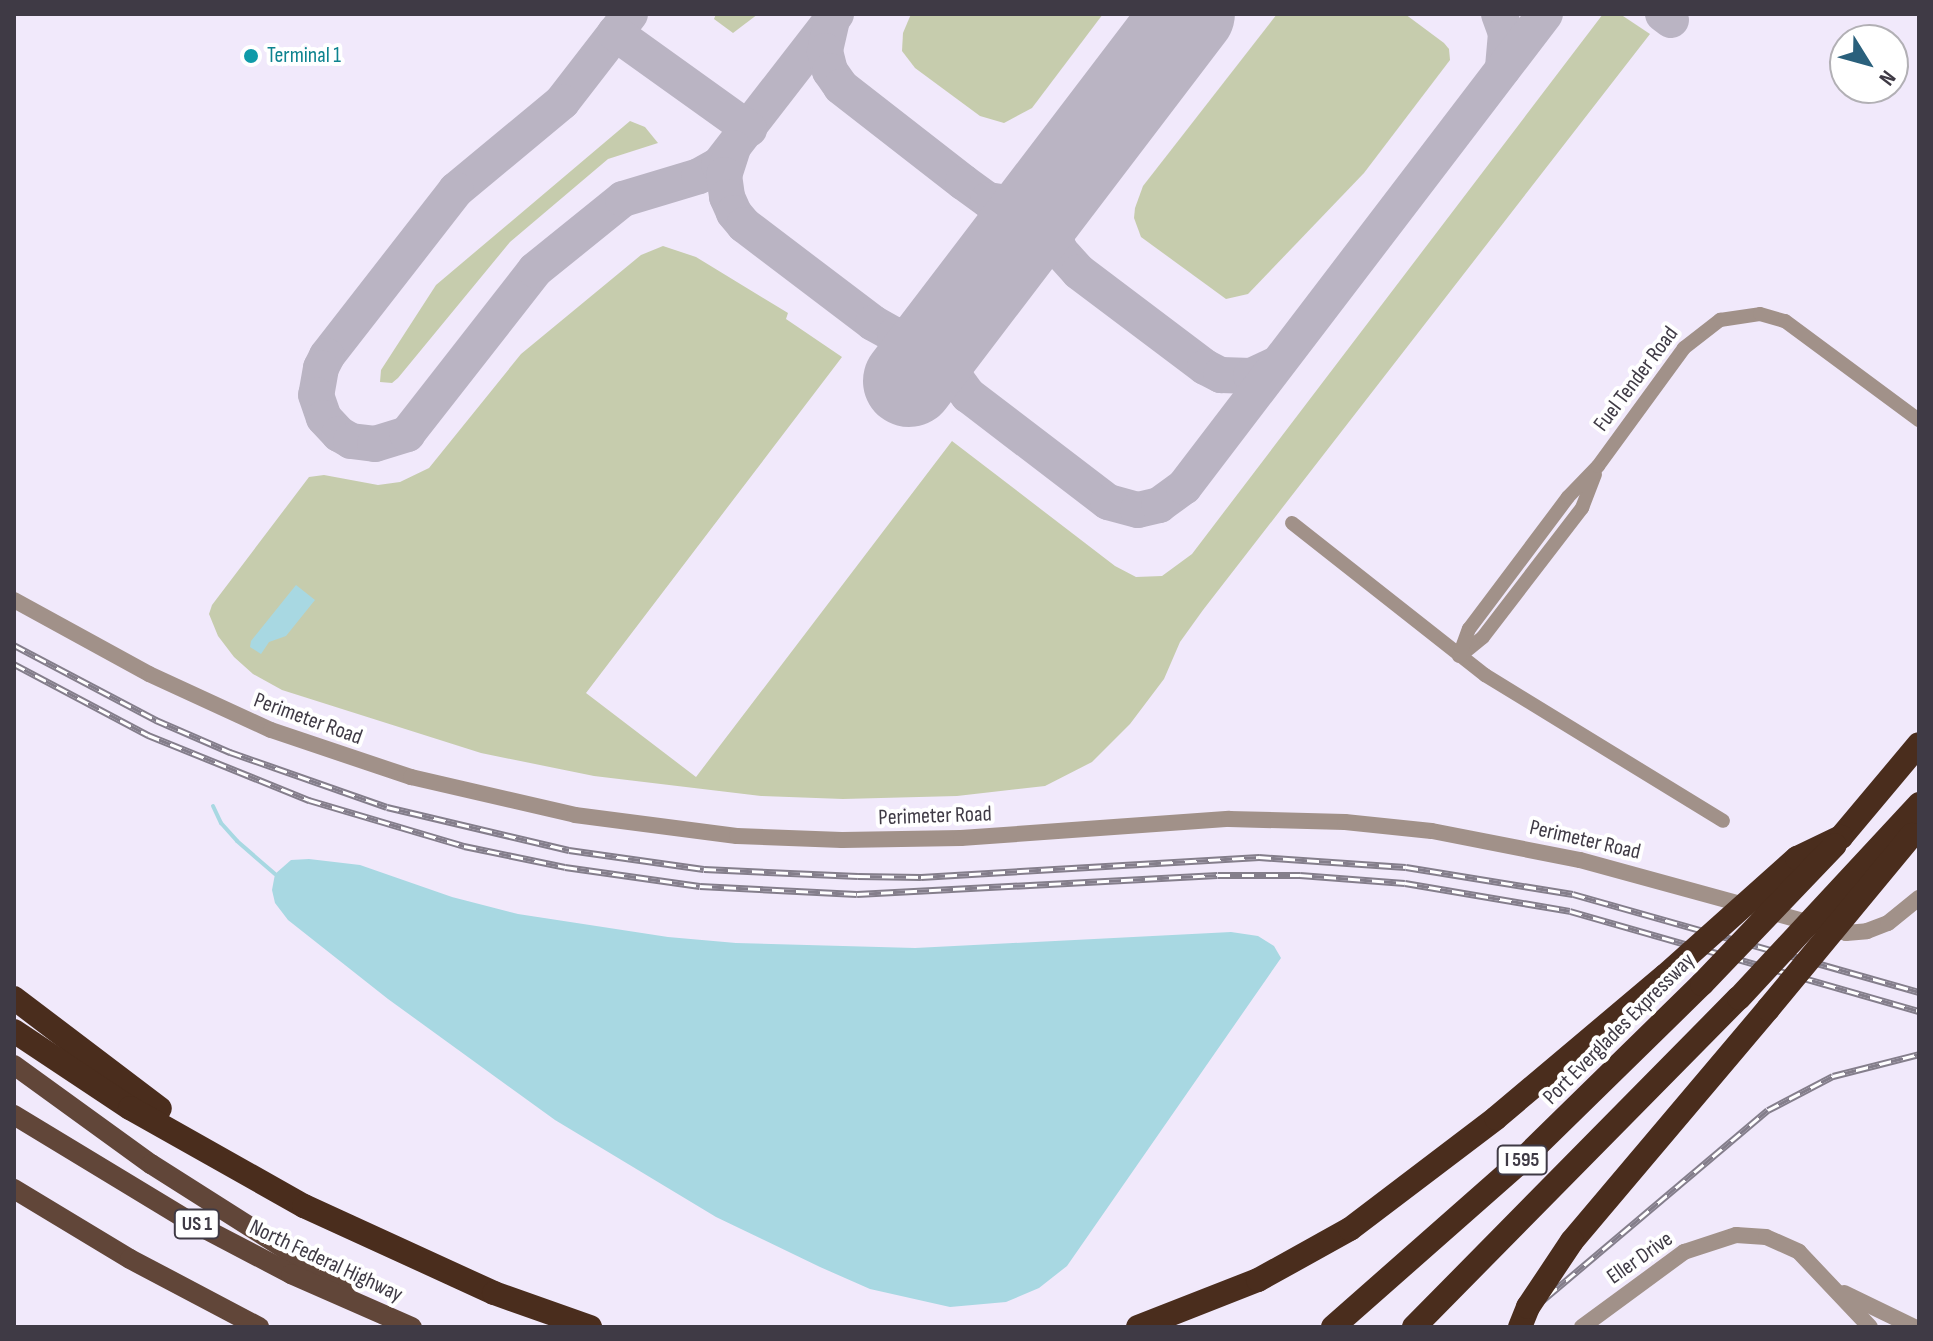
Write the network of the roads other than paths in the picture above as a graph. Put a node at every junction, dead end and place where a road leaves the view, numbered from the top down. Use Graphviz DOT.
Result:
graph roads {
  1 [pos="1919,420"];
  2 [pos="1292,523"];
  3 [pos="14,600"];
  4 [pos="1459,656"];
  5 [pos="1919,744"];
  6 [pos="1919,804"];
  7 [pos="1723,821"];
  8 [pos="1919,825"];
  9 [pos="1841,837"];
  10 [pos="1919,898"];
  11 [pos="14,998"];
  12 [pos="14,1031"];
  13 [pos="14,1065"];
  14 [pos="14,1115"];
  15 [pos="259,1181"];
  16 [pos="14,1189"];
  17 [pos="14,1202"];
  18 [pos="87,1233"];
  19 [pos="1836,1289"];
  20 [pos="388,1316"];
  21 [pos="259,1327"];
  22 [pos="412,1327"];
  23 [pos="590,1327"];
  24 [pos="1138,1327"];
  25 [pos="1333,1327"];
  26 [pos="1414,1327"];
  27 [pos="1520,1327"];
  28 [pos="1582,1327"];
  29 [pos="1870,1327"];
  30 [pos="1914,1327"];
  1 -- 4 [label="street, Fuel Tender Road"];
  2 -- 4 [label="street"];
  3 -- 10 [label="street, Perimeter Road"];
  4 -- 7 [label="street"];
  5 -- 9 [label="highway, Port Everglades Expressway / I 595"];
  6 -- 26 [label="highway, I 595, bridge"];
  8 -- 27 [label="highway, bridge"];
  9 -- 24 [label="highway, bridge"];
  9 -- 25 [label="highway, Port Everglades Expressway / I 595, bridge"];
  11 -- 15 [label="highway"];
  12 -- 15 [label="highway"];
  13 -- 20 [label="main road"];
  14 -- 20 [label="main road, North Federal Highway / US 1"];
  15 -- 23 [label="highway"];
  16 -- 18 [label="main road"];
  17 -- 18 [label="main road"];
  18 -- 21 [label="main road"];
  19 -- 28 [label="street, Eller Drive"];
  19 -- 29 [label="street, Eller Drive"];
  19 -- 30 [label="street"];
  20 -- 22 [label="main road, North Federal Highway / US 1"];
}
